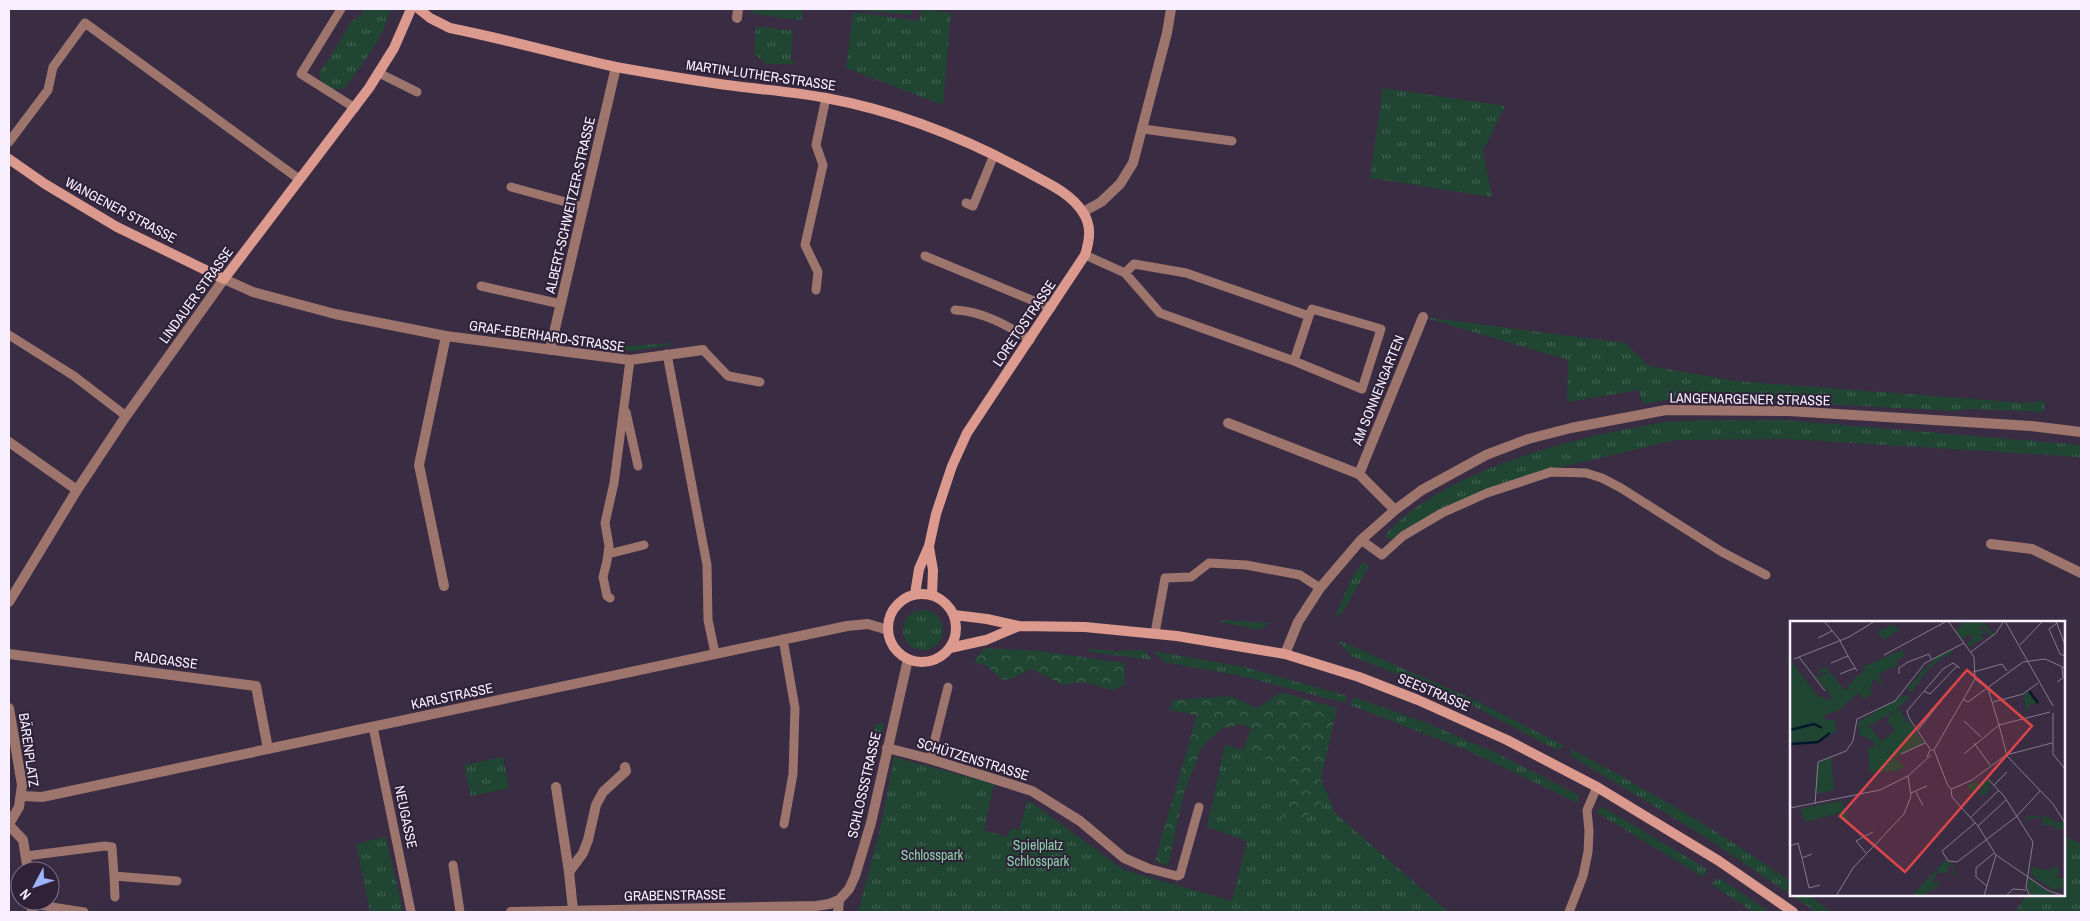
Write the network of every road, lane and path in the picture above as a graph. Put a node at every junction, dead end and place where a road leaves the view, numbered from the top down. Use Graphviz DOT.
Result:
graph roads {
  1 [pos="341,9"];
  2 [pos="410,9"];
  3 [pos="419,9"];
  4 [pos="1171,9"];
  5 [pos="616,66"];
  6 [pos="380,73"];
  7 [pos="417,92"];
  8 [pos="826,98"];
  9 [pos="355,108"];
  10 [pos="1143,129"];
  11 [pos="1232,141"];
  12 [pos="9,142"];
  13 [pos="994,155"];
  14 [pos="9,159"];
  15 [pos="299,179"];
  16 [pos="512,187"];
  17 [pos="966,203"];
  18 [pos="584,207"];
  19 [pos="1083,212"];
  20 [pos="1085,255"];
  21 [pos="925,256"];
  22 [pos="1125,273"];
  23 [pos="224,278"];
  24 [pos="481,286"];
  25 [pos="816,290"];
  26 [pos="561,304"];
  27 [pos="1052,308"];
  28 [pos="955,310"];
  29 [pos="1309,316"];
  30 [pos="1423,317"];
  31 [pos="9,335"];
  32 [pos="446,336"];
  33 [pos="1030,340"];
  34 [pos="550,350"];
  35 [pos="703,350"];
  36 [pos="667,354"];
  37 [pos="630,360"];
  38 [pos="1294,361"];
  39 [pos="760,382"];
  40 [pos="625,405"];
  41 [pos="126,416"];
  42 [pos="1228,424"];
  43 [pos="2081,432"];
  44 [pos="9,442"];
  45 [pos="638,466"];
  46 [pos="1359,474"];
  47 [pos="77,490"];
  48 [pos="1395,510"];
  49 [pos="1361,540"];
  50 [pos="1991,544"];
  51 [pos="644,546"];
  52 [pos="929,546"];
  53 [pos="608,554"];
  54 [pos="2081,572"];
  55 [pos="1766,575"];
  56 [pos="444,586"];
  57 [pos="1320,588"];
  58 [pos="915,594"];
  59 [pos="932,595"];
  60 [pos="610,598"];
  61 [pos="9,602"];
  62 [pos="954,615"];
  63 [pos="1019,626"];
  64 [pos="888,630"];
  65 [pos="1155,633"];
  66 [pos="783,639"];
  67 [pos="950,648"];
  68 [pos="715,653"];
  69 [pos="9,654"];
  70 [pos="1285,654"];
  71 [pos="908,660"];
  72 [pos="948,687"];
  73 [pos="9,708"];
  74 [pos="373,727"];
  75 [pos="887,748"];
  76 [pos="268,749"];
  77 [pos="930,759"];
  78 [pos="625,767"];
  79 [pos="556,787"];
  80 [pos="1597,788"];
  81 [pos="22,796"];
  82 [pos="1199,808"];
  83 [pos="784,824"];
  84 [pos="9,825"];
  85 [pos="26,856"];
  86 [pos="27,861"];
  87 [pos="454,865"];
  88 [pos="1148,868"];
  89 [pos="569,872"];
  90 [pos="114,876"];
  91 [pos="177,880"];
  92 [pos="115,897"];
  93 [pos="839,900"];
  94 [pos="60,909"];
  95 [pos="573,910"];
  96 [pos="721,910"];
  97 [pos="677,911"];
  98 [pos="84,912"];
  99 [pos="411,912"];
  100 [pos="460,912"];
  101 [pos="511,912"];
  102 [pos="531,912"];
  103 [pos="838,912"];
  104 [pos="1569,912"];
  105 [pos="1793,912"];
  1 -- 9 [label="lane"];
  2 -- 6 [label="main road, LINDAUER STRASSE"];
  3 -- 5 [label="main road, MARTIN-LUTHER-STRASSE"];
  4 -- 10 [label="street"];
  5 -- 8 [label="main road, MARTIN-LUTHER-STRASSE"];
  5 -- 18 [label="street, ALBERT-SCHWEITZER-STRASSE"];
  6 -- 7 [label="lane"];
  6 -- 9 [label="main road, LINDAUER STRASSE"];
  8 -- 13 [label="main road, MARTIN-LUTHER-STRASSE"];
  8 -- 25 [label="lane"];
  9 -- 15 [label="main road, LINDAUER STRASSE"];
  10 -- 11 [label="lane"];
  10 -- 19 [label="street"];
  12 -- 15 [label="lane"];
  13 -- 17 [label="lane"];
  13 -- 19 [label="main road, MARTIN-LUTHER-STRASSE"];
  14 -- 23 [label="main road, WANGENER STRASSE"];
  15 -- 23 [label="main road, LINDAUER STRASSE"];
  16 -- 18 [label="lane"];
  18 -- 26 [label="street, ALBERT-SCHWEITZER-STRASSE"];
  19 -- 20 [label="main road, LORETOSTRASSE"];
  20 -- 22 [label="lane"];
  20 -- 27 [label="main road, LORETOSTRASSE"];
  21 -- 27 [label="lane"];
  22 -- 29 [label="lane"];
  22 -- 38 [label="lane"];
  23 -- 32 [label="street, GRAF-EBERHARD-STRASSE"];
  23 -- 41 [label="street, LINDAUER STRASSE"];
  24 -- 26 [label="lane"];
  26 -- 34 [label="street, ALBERT-SCHWEITZER-STRASSE"];
  27 -- 33 [label="main road, LORETOSTRASSE"];
  28 -- 33 [label="lane"];
  29 -- 38 [label="lane"];
  29 -- 38 [label="lane"];
  30 -- 46 [label="street, AM SONNENGARTEN"];
  31 -- 41 [label="lane"];
  32 -- 34 [label="street, GRAF-EBERHARD-STRASSE"];
  32 -- 56 [label="street"];
  33 -- 52 [label="main road, LORETOSTRASSE"];
  34 -- 37 [label="street, GRAF-EBERHARD-STRASSE"];
  35 -- 36 [label="street, GRAF-EBERHARD-STRASSE"];
  35 -- 39 [label="lane"];
  36 -- 37 [label="street, GRAF-EBERHARD-STRASSE"];
  36 -- 68 [label="lane"];
  37 -- 40 [label="lane"];
  40 -- 45 [label="lane"];
  40 -- 53 [label="lane"];
  41 -- 47 [label="street, LINDAUER STRASSE"];
  42 -- 46 [label="street"];
  43 -- 48 [label="street, LANGENARGENER STRASSE"];
  44 -- 47 [label="street"];
  46 -- 48 [label="street"];
  47 -- 61 [label="street, LINDAUER STRASSE"];
  48 -- 49 [label="street, LANGENARGENER STRASSE"];
  49 -- 55 [label="lane"];
  49 -- 57 [label="street, LANGENARGENER STRASSE"];
  50 -- 54 [label="street"];
  51 -- 53 [label="lane"];
  52 -- 58 [label="main road, LORETOSTRASSE"];
  52 -- 59 [label="main road, LORETOSTRASSE"];
  53 -- 60 [label="lane"];
  57 -- 65 [label="lane"];
  57 -- 70 [label="street, LANGENARGENER STRASSE"];
  58 -- 59 [label="main road"];
  58 -- 64 [label="main road"];
  59 -- 62 [label="main road"];
  62 -- 63 [label="main road, SEESTRASSE"];
  62 -- 67 [label="main road"];
  63 -- 65 [label="main road, SEESTRASSE"];
  63 -- 67 [label="main road, SEESTRASSE"];
  64 -- 66 [label="street, KARLSTRASSE"];
  64 -- 71 [label="main road"];
  65 -- 70 [label="main road, SEESTRASSE"];
  66 -- 68 [label="street, KARLSTRASSE"];
  66 -- 83 [label="lane"];
  67 -- 71 [label="main road"];
  68 -- 74 [label="street, KARLSTRASSE"];
  69 -- 76 [label="street, RADGASSE"];
  70 -- 80 [label="main road, SEESTRASSE"];
  71 -- 75 [label="street, SCHLOSSSTRASSE"];
  72 -- 77 [label="lane"];
  73 -- 81 [label="street, BÄRENPLATZ"];
  74 -- 76 [label="street, KARLSTRASSE"];
  74 -- 99 [label="lane, NEUGASSE"];
  75 -- 77 [label="street, SCHÜTZENSTRASSE"];
  75 -- 93 [label="street, SCHLOSSSTRASSE"];
  76 -- 81 [label="street, KARLSTRASSE"];
  77 -- 88 [label="street, SCHÜTZENSTRASSE"];
  78 -- 89 [label="street"];
  79 -- 89 [label="street"];
  80 -- 104 [label="lane"];
  80 -- 105 [label="main road, SEESTRASSE"];
  81 -- 84 [label="street"];
  82 -- 88 [label="lane"];
  84 -- 85 [label="street"];
  85 -- 86 [label="street"];
  85 -- 90 [label="lane"];
  87 -- 100 [label="lane"];
  89 -- 95 [label="street"];
  90 -- 91 [label="lane"];
  90 -- 92 [label="lane"];
  93 -- 96 [label="street, GRABENSTRASSE"];
  93 -- 103 [label="street"];
  94 -- 98 [label="lane"];
  95 -- 97 [label="street, GRABENSTRASSE"];
  95 -- 102 [label="street, GRABENSTRASSE"];
  96 -- 97 [label="street, GRABENSTRASSE"];
  101 -- 102 [label="street, GRABENSTRASSE"];
}
